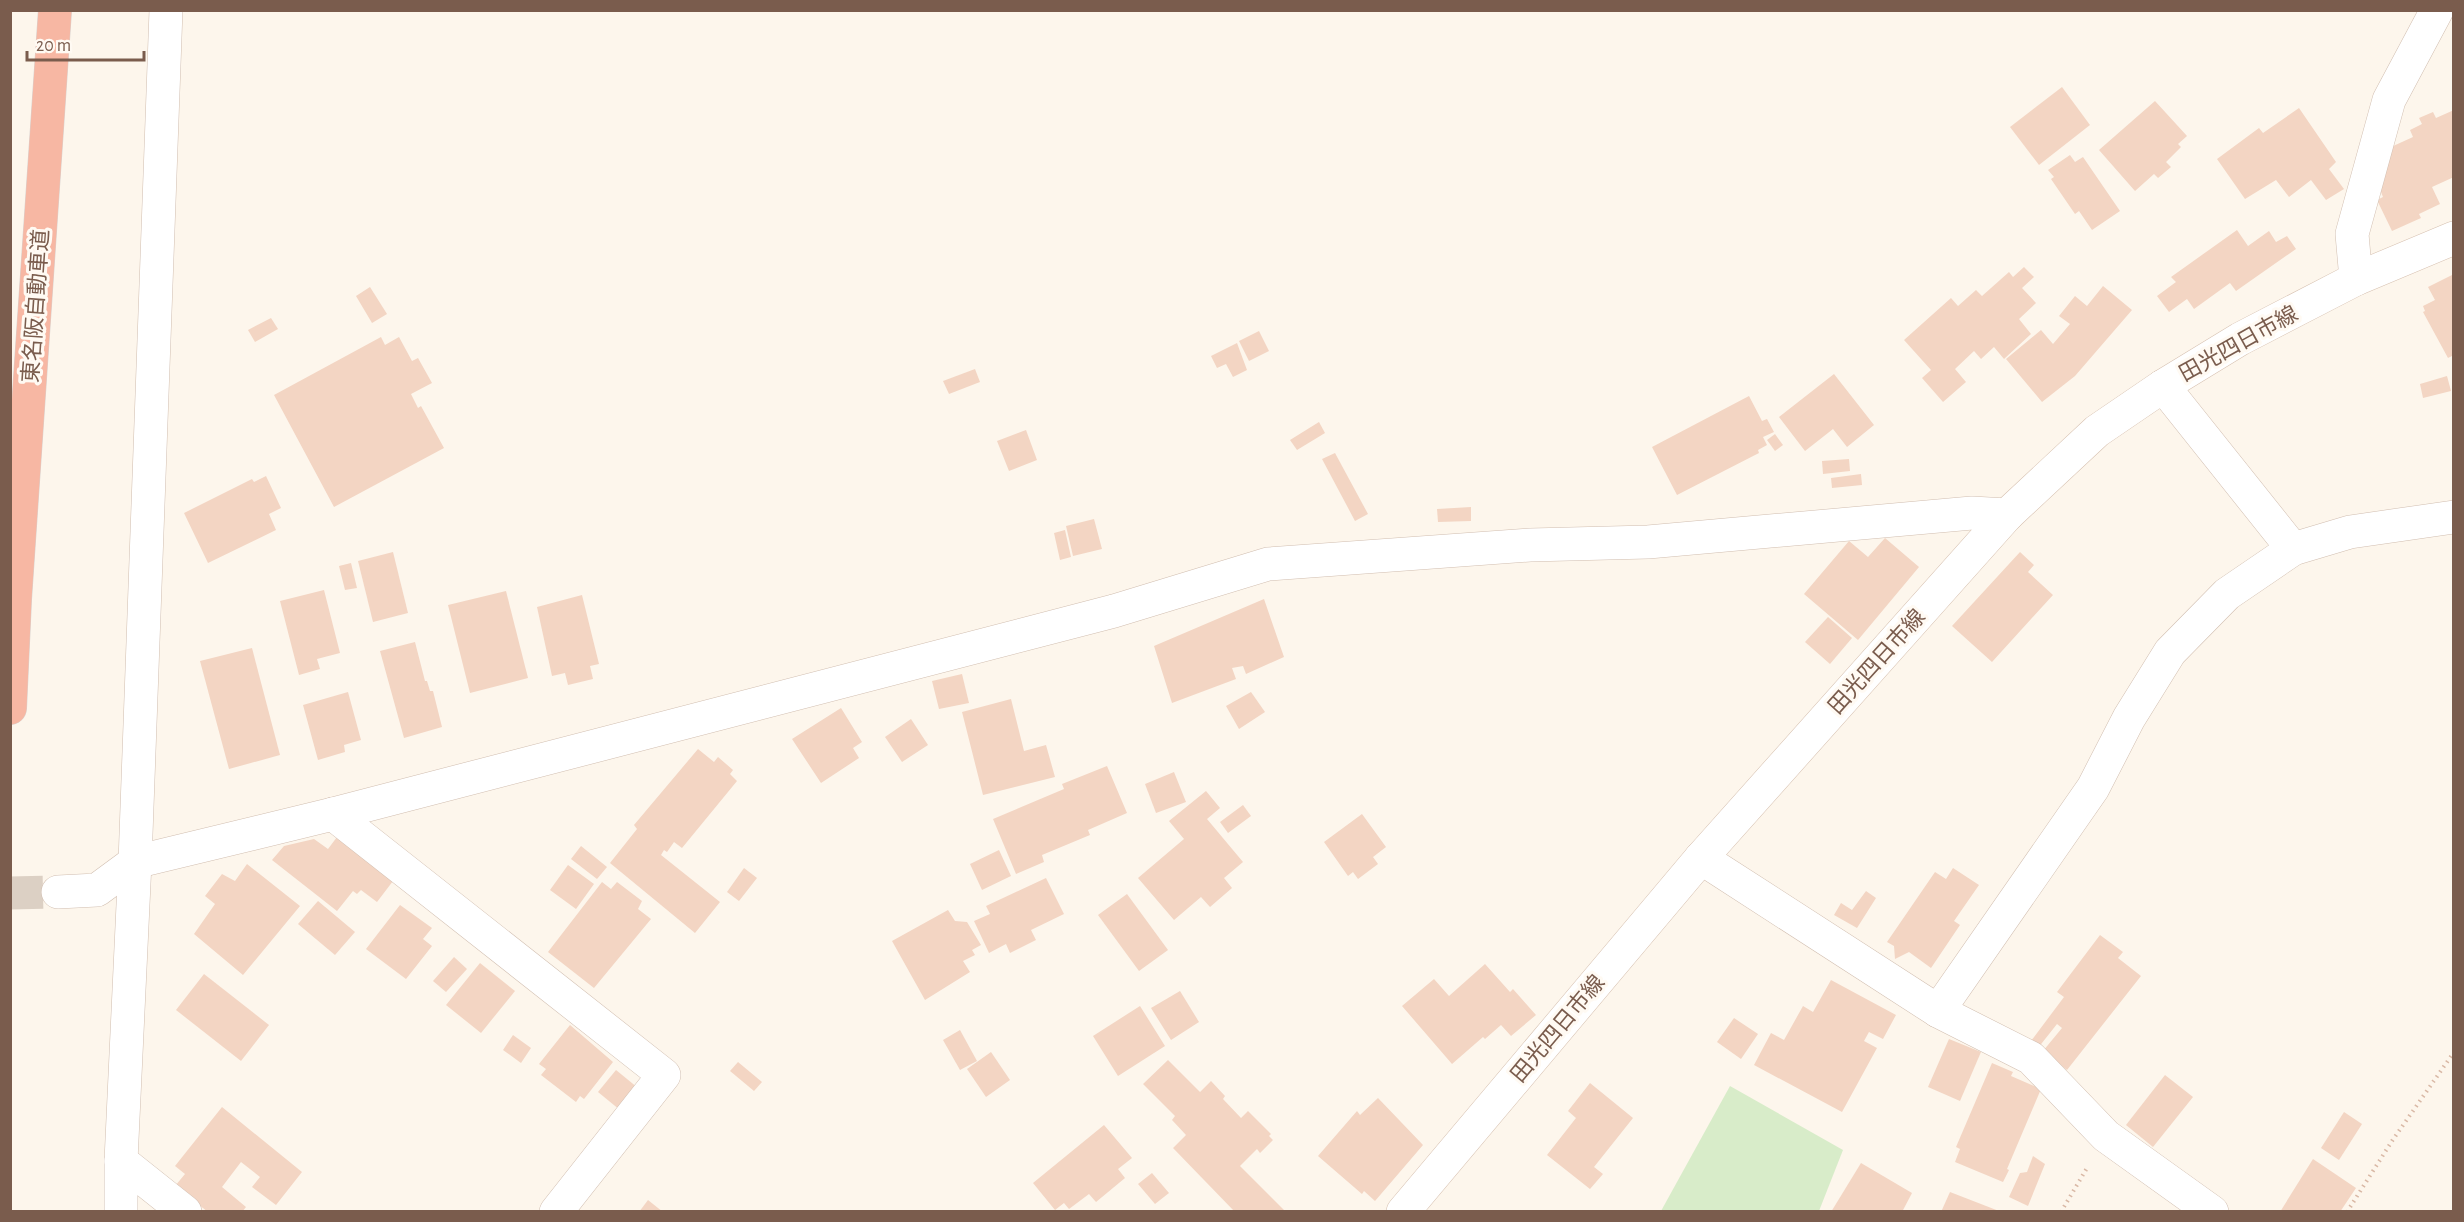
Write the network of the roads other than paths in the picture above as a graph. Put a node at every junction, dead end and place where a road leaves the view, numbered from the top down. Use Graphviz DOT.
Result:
graph roads {
  1 [pos="55,10"];
  2 [pos="166,10"];
  3 [pos="2437,10"];
  4 [pos="2454,238"];
  5 [pos="2356,279"];
  6 [pos="2163,386"];
  7 [pos="2007,515"];
  8 [pos="2454,517"];
  9 [pos="2294,549"];
  10 [pos="10,708"];
  11 [pos="333,814"];
  12 [pos="1701,858"];
  13 [pos="135,861"];
  14 [pos="58,892"];
  15 [pos="1938,1011"];
  16 [pos="121,1161"];
  17 [pos="121,1212"];
  18 [pos="185,1212"];
  19 [pos="556,1212"];
  20 [pos="1403,1212"];
  21 [pos="2212,1212"];
  1 -- 10 [label="highway, 東名阪自動車道"];
  2 -- 13 [label="street"];
  3 -- 5 [label="street"];
  4 -- 5 [label="street, 田光四日市線"];
  5 -- 6 [label="street, 田光四日市線"];
  6 -- 7 [label="street, 田光四日市線"];
  6 -- 9 [label="street"];
  7 -- 11 [label="street"];
  7 -- 12 [label="street, 田光四日市線"];
  8 -- 9 [label="street"];
  9 -- 15 [label="street"];
  11 -- 13 [label="street"];
  11 -- 19 [label="street"];
  12 -- 15 [label="street"];
  12 -- 20 [label="street, 田光四日市線"];
  13 -- 14 [label="street"];
  13 -- 16 [label="street"];
  15 -- 21 [label="street"];
  16 -- 17 [label="street"];
  16 -- 18 [label="street"];
}
